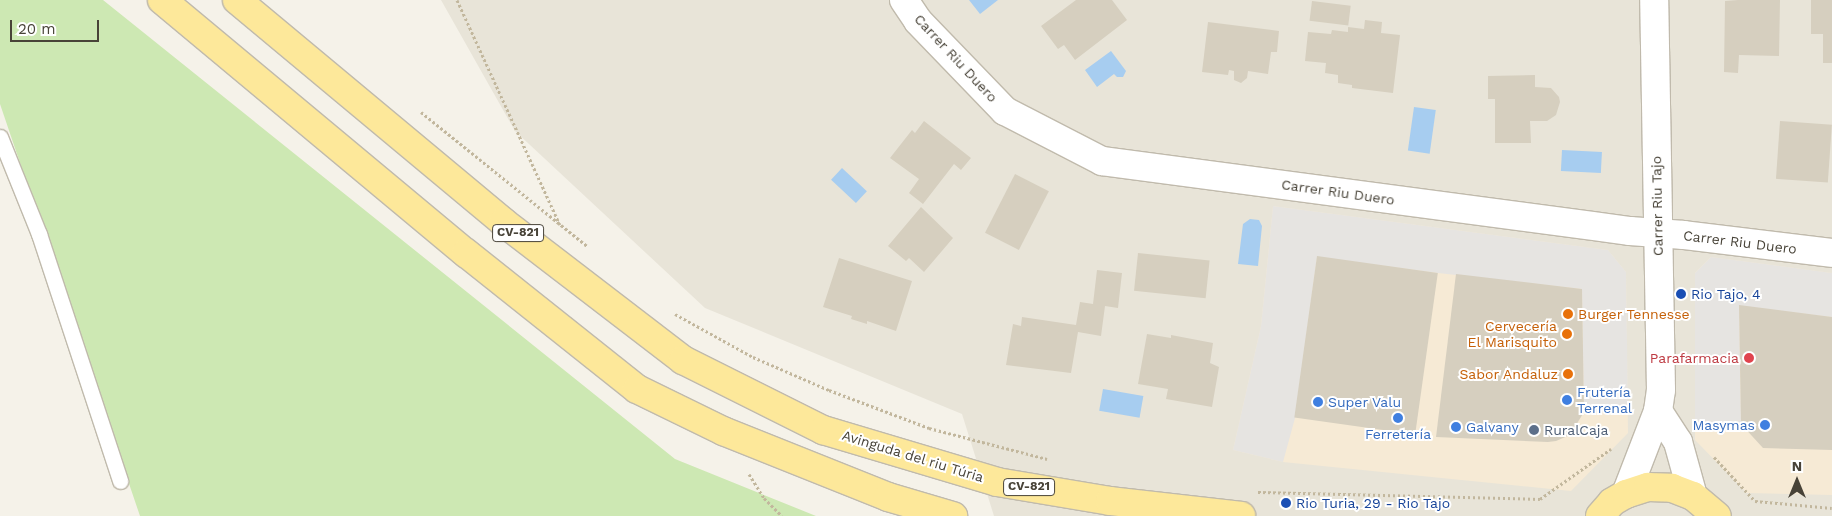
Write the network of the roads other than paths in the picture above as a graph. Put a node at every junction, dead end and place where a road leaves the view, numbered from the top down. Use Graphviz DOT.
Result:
graph roads {
  1 [pos="162,0"];
  2 [pos="237,0"];
  3 [pos="904,0"];
  4 [pos="1654,0"];
  5 [pos="0,137"];
  6 [pos="1658,233"];
  7 [pos="1832,253"];
  8 [pos="1658,411"];
  9 [pos="120,481"];
  10 [pos="1626,494"];
  11 [pos="1693,496"];
  12 [pos="1247,504"];
  13 [pos="1596,515"];
  14 [pos="953,516"];
  15 [pos="1717,516"];
  1 -- 14 [label="main road"];
  2 -- 12 [label="main road, Avinguda del riu Túria / CV-821"];
  3 -- 6 [label="street, Carrer Riu Duero"];
  4 -- 6 [label="street, Carrer Riu Tajo"];
  5 -- 9 [label="lane"];
  6 -- 7 [label="street, Carrer Riu Duero"];
  6 -- 8 [label="street, Carrer Riu Tajo"];
  8 -- 10 [label="street, Carrer Riu Tajo"];
  8 -- 11 [label="street"];
  10 -- 11 [label="main road"];
  10 -- 13 [label="main road"];
  11 -- 15 [label="main road"];
}
